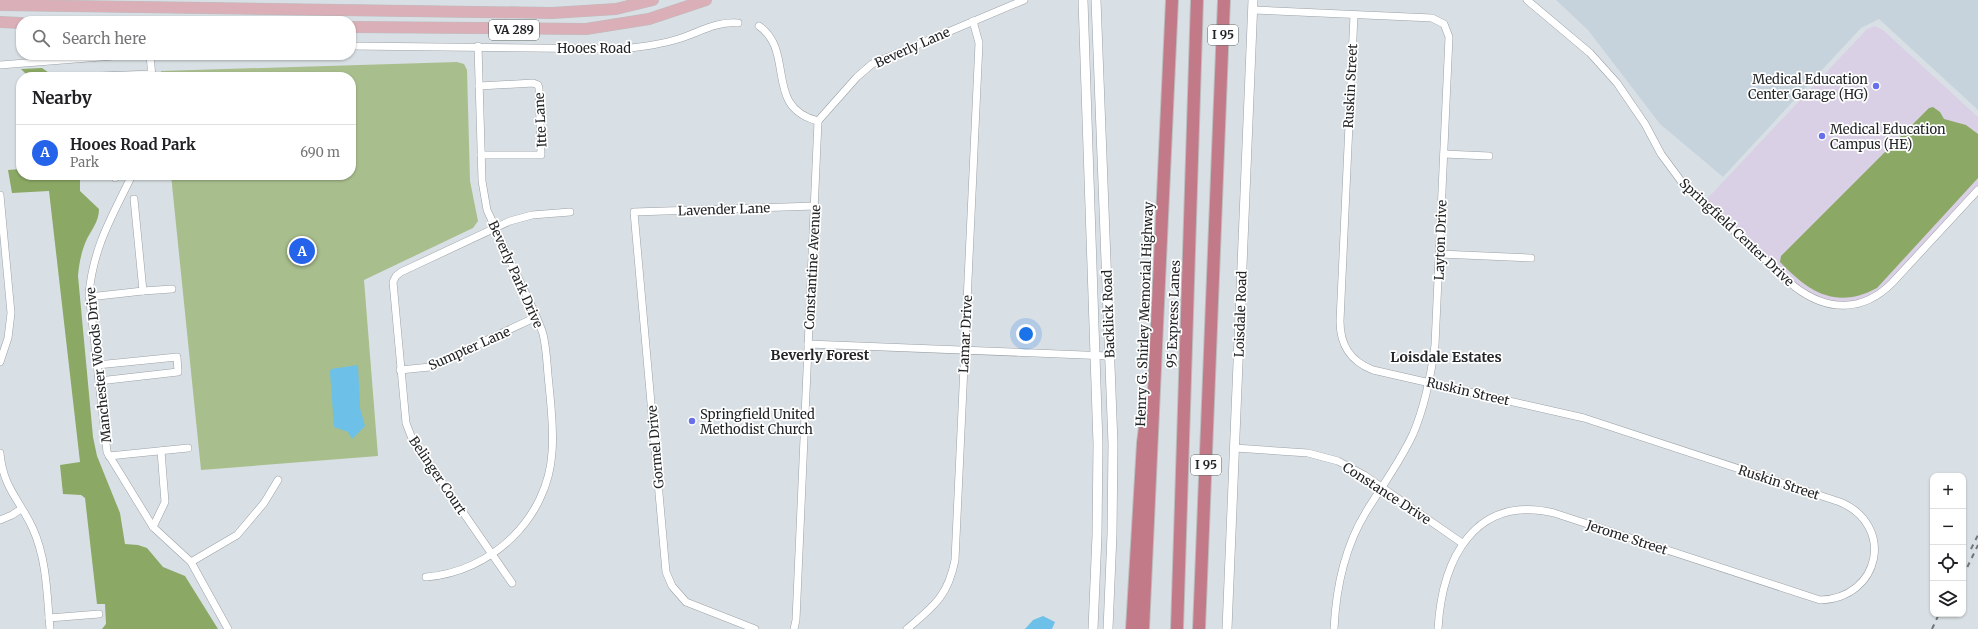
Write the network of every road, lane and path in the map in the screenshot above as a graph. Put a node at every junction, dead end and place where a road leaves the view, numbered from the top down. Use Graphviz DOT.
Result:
graph roads {
  1 [pos="653,0"];
  2 [pos="706,0"];
  3 [pos="1024,0"];
  4 [pos="1083,0"];
  5 [pos="1096,0"];
  6 [pos="1172,0"];
  7 [pos="1197,0"];
  8 [pos="1201,0"];
  9 [pos="1253,0"];
  10 [pos="1527,0"];
  11 [pos="1224,1"];
  12 [pos="0,5"];
  13 [pos="1253,10"];
  14 [pos="1354,15"];
  15 [pos="973,21"];
  16 [pos="0,22"];
  17 [pos="16,23"];
  18 [pos="738,23"];
  19 [pos="759,26"];
  20 [pos="356,28"];
  21 [pos="1196,33"];
  22 [pos="356,46"];
  23 [pos="478,46"];
  24 [pos="63,60"];
  25 [pos="150,60"];
  26 [pos="0,65"];
  27 [pos="152,72"];
  28 [pos="479,86"];
  29 [pos="818,121"];
  30 [pos="1444,154"];
  31 [pos="482,155"];
  32 [pos="1489,156"];
  33 [pos="129,180"];
  34 [pos="1978,190"];
  35 [pos="0,195"];
  36 [pos="134,199"];
  37 [pos="815,206"];
  38 [pos="570,212"];
  39 [pos="634,212"];
  40 [pos="495,228"];
  41 [pos="1440,254"];
  42 [pos="1532,258"];
  43 [pos="172,289"];
  44 [pos="143,291"];
  45 [pos="89,297"];
  46 [pos="536,317"];
  47 [pos="808,344"];
  48 [pos="965,350"];
  49 [pos="1156,355"];
  50 [pos="1095,356"];
  51 [pos="1109,356"];
  52 [pos="0,362"];
  53 [pos="98,365"];
  54 [pos="400,370"];
  55 [pos="99,381"];
  56 [pos="1429,382"];
  57 [pos="188,448"];
  58 [pos="1235,448"];
  59 [pos="160,450"];
  60 [pos="0,453"];
  61 [pos="109,456"];
  62 [pos="278,480"];
  63 [pos="1383,488"];
  64 [pos="21,509"];
  65 [pos="0,520"];
  66 [pos="153,527"];
  67 [pos="1462,543"];
  68 [pos="491,554"];
  69 [pos="191,562"];
  70 [pos="1872,566"];
  71 [pos="426,577"];
  72 [pos="512,583"];
  73 [pos="99,614"];
  74 [pos="49,618"];
  75 [pos="50,629"];
  76 [pos="228,629"];
  77 [pos="755,629"];
  78 [pos="794,629"];
  79 [pos="907,629"];
  80 [pos="1093,629"];
  81 [pos="1108,629"];
  82 [pos="1132,629"];
  83 [pos="1143,629"];
  84 [pos="1177,629"];
  85 [pos="1199,629"];
  86 [pos="1227,629"];
  87 [pos="1334,629"];
  88 [pos="1438,629"];
  1 -- 12 [label="main road, VA 289"];
  2 -- 20 [label="main road, VA 289"];
  3 -- 15 [label="street, Beverly Lane"];
  4 -- 50 [label="main road, Backlick Road"];
  5 -- 51 [label="main road, Backlick Road"];
  6 -- 49 [label="highway, Henry G. Shirley Memorial Highway"];
  7 -- 21 [label="highway, 95 Express Lanes"];
  8 -- 21 [label="highway"];
  9 -- 13 [label="main road, Loisdale Road"];
  10 -- 34 [label="street, Springfield Center Drive"];
  11 -- 85 [label="highway, I 95"];
  13 -- 14 [label="street, Layton Drive"];
  13 -- 58 [label="main road, Loisdale Road"];
  14 -- 30 [label="street, Layton Drive"];
  14 -- 56 [label="street, Ruskin Street"];
  15 -- 29 [label="street, Beverly Lane"];
  15 -- 48 [label="street, Lamar Drive"];
  16 -- 17 [label="main road"];
  18 -- 23 [label="street, Hooes Road"];
  19 -- 29 [label="street"];
  21 -- 84 [label="highway, 95 Express Lanes"];
  22 -- 23 [label="street, Hooes Road"];
  23 -- 28 [label="street, Beverly Park Drive"];
  24 -- 26 [label="street"];
  25 -- 27 [label="street"];
  28 -- 31 [label="street, Beverly Park Drive"];
  28 -- 31 [label="street, Itte Lane"];
  29 -- 37 [label="street, Constantine Avenue"];
  30 -- 32 [label="street"];
  30 -- 41 [label="street, Layton Drive"];
  31 -- 40 [label="street, Beverly Park Drive"];
  33 -- 45 [label="street, Manchester Woods Drive"];
  35 -- 52 [label="street"];
  36 -- 44 [label="street"];
  37 -- 39 [label="street, Lavender Lane"];
  37 -- 47 [label="street, Constantine Avenue"];
  38 -- 40 [label="street"];
  39 -- 77 [label="street, Gormel Drive"];
  40 -- 46 [label="street, Beverly Park Drive"];
  40 -- 54 [label="street, Belinger Court"];
  41 -- 42 [label="street"];
  41 -- 56 [label="street, Layton Drive"];
  43 -- 44 [label="street"];
  44 -- 45 [label="street"];
  45 -- 53 [label="street, Manchester Woods Drive"];
  46 -- 54 [label="street, Sumpter Lane"];
  46 -- 68 [label="street, Beverly Park Drive"];
  47 -- 48 [label="street"];
  47 -- 78 [label="street, Constantine Avenue"];
  48 -- 50 [label="street"];
  48 -- 79 [label="street, Lamar Drive"];
  49 -- 82 [label="highway"];
  49 -- 83 [label="highway, Henry G. Shirley Memorial Highway"];
  50 -- 51 [label="street"];
  50 -- 80 [label="main road, Backlick Road"];
  51 -- 81 [label="main road, Backlick Road"];
  53 -- 55 [label="street, Manchester Woods Drive"];
  53 -- 55 [label="street"];
  54 -- 68 [label="street, Belinger Court"];
  55 -- 61 [label="street, Manchester Woods Drive"];
  56 -- 63 [label="street, Layton Drive"];
  56 -- 70 [label="street, Ruskin Street"];
  57 -- 59 [label="street"];
  58 -- 63 [label="street, Constance Drive"];
  58 -- 86 [label="main road, Loisdale Road"];
  59 -- 61 [label="street"];
  59 -- 66 [label="street"];
  60 -- 64 [label="street"];
  61 -- 66 [label="street, Manchester Woods Drive"];
  62 -- 69 [label="street"];
  63 -- 67 [label="street, Constance Drive"];
  63 -- 87 [label="street, Layton Drive"];
  64 -- 65 [label="street"];
  64 -- 74 [label="street"];
  66 -- 69 [label="street, Manchester Woods Drive"];
  67 -- 70 [label="street, Jerome Street"];
  67 -- 88 [label="street, Jerome Street"];
  68 -- 71 [label="street, Beverly Park Drive"];
  68 -- 72 [label="street, Belinger Court"];
  69 -- 76 [label="street, Manchester Woods Drive"];
  73 -- 74 [label="street"];
  74 -- 75 [label="street"];
}
